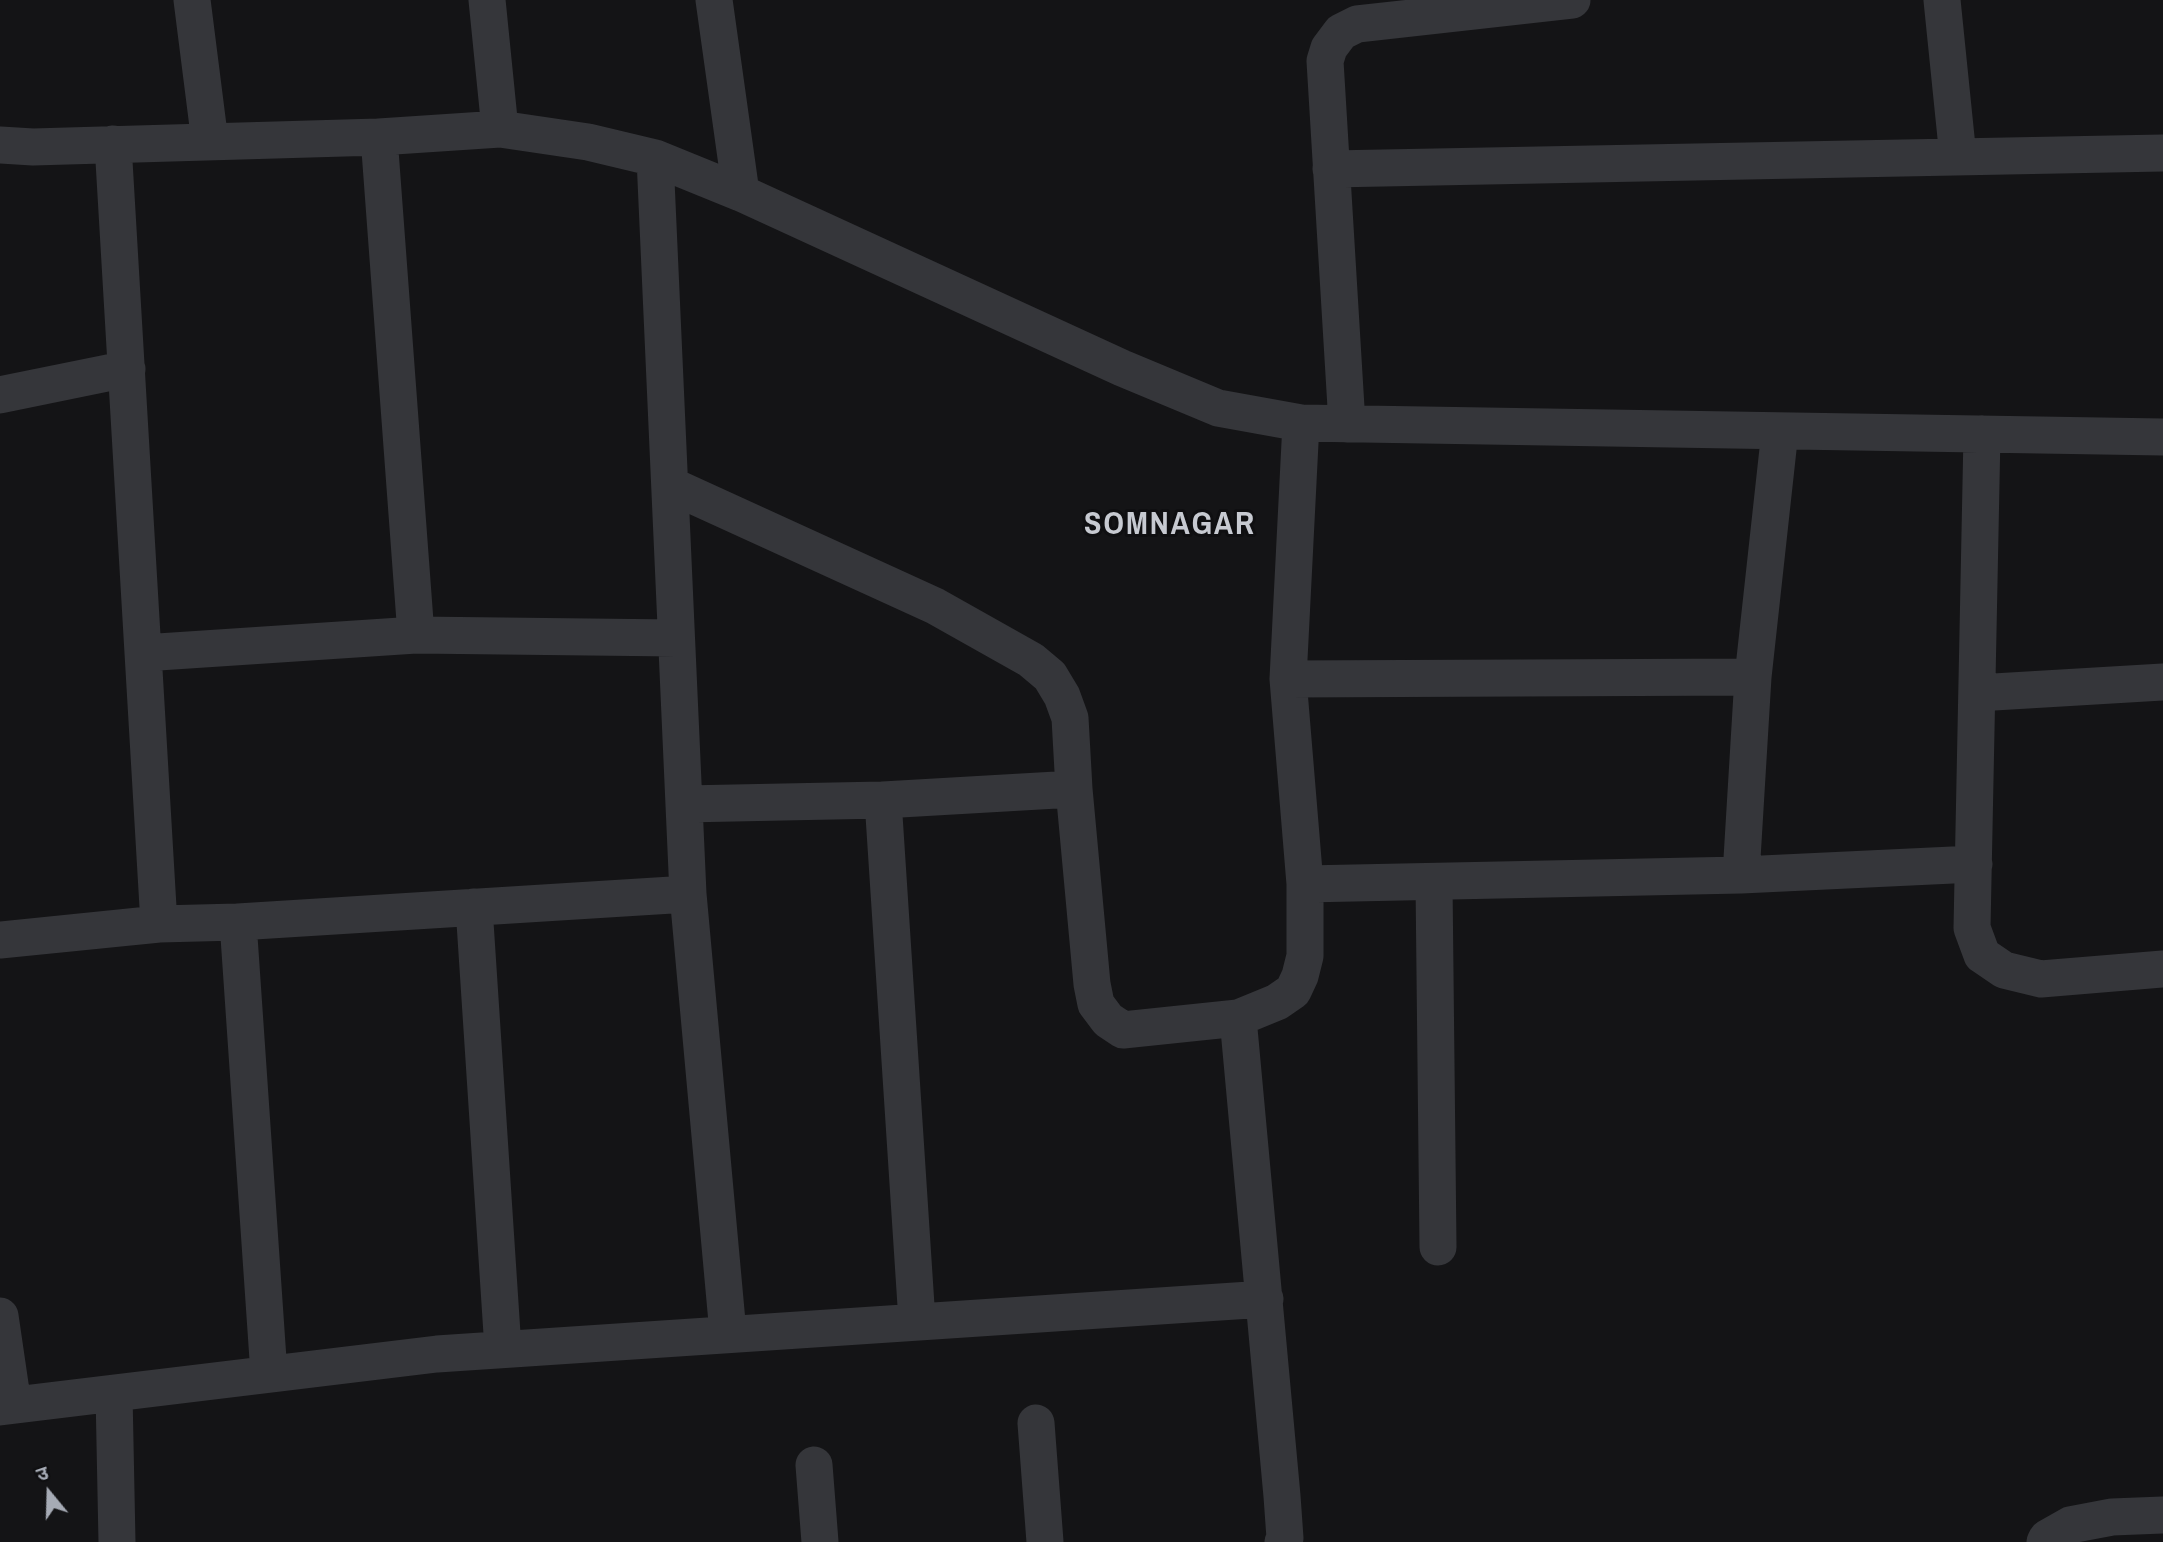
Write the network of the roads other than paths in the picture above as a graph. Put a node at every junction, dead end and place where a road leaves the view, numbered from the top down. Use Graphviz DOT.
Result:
graph roads {
  1 [pos="192,0"];
  2 [pos="487,0"];
  3 [pos="714,0"];
  4 [pos="1572,0"];
  5 [pos="1942,0"];
  6 [pos="1391,10"];
  7 [pos="500,129"];
  8 [pos="379,137"];
  9 [pos="210,142"];
  10 [pos="0,145"];
  11 [pos="113,145"];
  12 [pos="2163,153"];
  13 [pos="1958,157"];
  14 [pos="655,158"];
  15 [pos="1331,169"];
  16 [pos="741,193"];
  17 [pos="127,369"];
  18 [pos="0,395"];
  19 [pos="1301,423"];
  20 [pos="1347,424"];
  21 [pos="1780,431"];
  22 [pos="1982,434"];
  23 [pos="2163,437"];
  24 [pos="670,485"];
  25 [pos="416,635"];
  26 [pos="676,638"];
  27 [pos="143,653"];
  28 [pos="1753,677"];
  29 [pos="1288,679"];
  30 [pos="2163,682"];
  31 [pos="1977,693"];
  32 [pos="1074,789"];
  33 [pos="883,800"];
  34 [pos="684,804"];
  35 [pos="1974,864"];
  36 [pos="1741,874"];
  37 [pos="1434,882"];
  38 [pos="1304,884"];
  39 [pos="688,894"];
  40 [pos="474,907"];
  41 [pos="238,922"];
  42 [pos="159,924"];
  43 [pos="0,940"];
  44 [pos="2163,969"];
  45 [pos="1238,1018"];
  46 [pos="1438,1247"];
  47 [pos="1265,1300"];
  48 [pos="0,1316"];
  49 [pos="917,1321"];
  50 [pos="728,1333"];
  51 [pos="503,1349"];
  52 [pos="269,1374"];
  53 [pos="114,1393"];
  54 [pos="7,1406"];
  55 [pos="1036,1423"];
  56 [pos="814,1465"];
  57 [pos="2163,1515"];
  58 [pos="117,1542"];
  59 [pos="820,1542"];
  60 [pos="1045,1542"];
  61 [pos="1283,1542"];
  62 [pos="2045,1542"];
  1 -- 9 [label="street"];
  2 -- 7 [label="street"];
  3 -- 16 [label="street"];
  4 -- 6 [label="street"];
  5 -- 13 [label="street"];
  6 -- 15 [label="street"];
  7 -- 8 [label="street"];
  7 -- 14 [label="street"];
  8 -- 9 [label="street"];
  8 -- 25 [label="street"];
  9 -- 11 [label="street"];
  10 -- 11 [label="street"];
  11 -- 17 [label="street"];
  12 -- 13 [label="street"];
  13 -- 15 [label="street"];
  14 -- 16 [label="street"];
  14 -- 24 [label="street"];
  15 -- 20 [label="street"];
  16 -- 19 [label="street"];
  17 -- 18 [label="street"];
  17 -- 27 [label="street"];
  19 -- 20 [label="street"];
  19 -- 29 [label="street"];
  20 -- 21 [label="street"];
  21 -- 22 [label="street"];
  21 -- 28 [label="street"];
  22 -- 23 [label="street"];
  22 -- 31 [label="street"];
  24 -- 26 [label="street"];
  24 -- 32 [label="street"];
  25 -- 26 [label="street"];
  25 -- 27 [label="street"];
  26 -- 34 [label="street"];
  27 -- 42 [label="street"];
  28 -- 29 [label="street"];
  28 -- 36 [label="street"];
  29 -- 38 [label="street"];
  30 -- 31 [label="street"];
  31 -- 35 [label="street"];
  32 -- 33 [label="street"];
  32 -- 45 [label="street"];
  33 -- 34 [label="street"];
  33 -- 49 [label="street"];
  34 -- 39 [label="street"];
  35 -- 36 [label="street"];
  35 -- 44 [label="street"];
  36 -- 37 [label="street"];
  37 -- 38 [label="street"];
  37 -- 46 [label="street"];
  38 -- 45 [label="street"];
  39 -- 40 [label="street"];
  39 -- 50 [label="street"];
  40 -- 41 [label="street"];
  40 -- 51 [label="street"];
  41 -- 42 [label="street"];
  41 -- 52 [label="street"];
  42 -- 43 [label="street"];
  45 -- 47 [label="street"];
  47 -- 49 [label="street"];
  47 -- 61 [label="street"];
  48 -- 54 [label="street"];
  49 -- 50 [label="street"];
  50 -- 51 [label="street"];
  51 -- 52 [label="street"];
  52 -- 53 [label="street"];
  53 -- 54 [label="street"];
  53 -- 58 [label="street"];
  55 -- 60 [label="street"];
  56 -- 59 [label="street"];
  57 -- 62 [label="street"];
}
